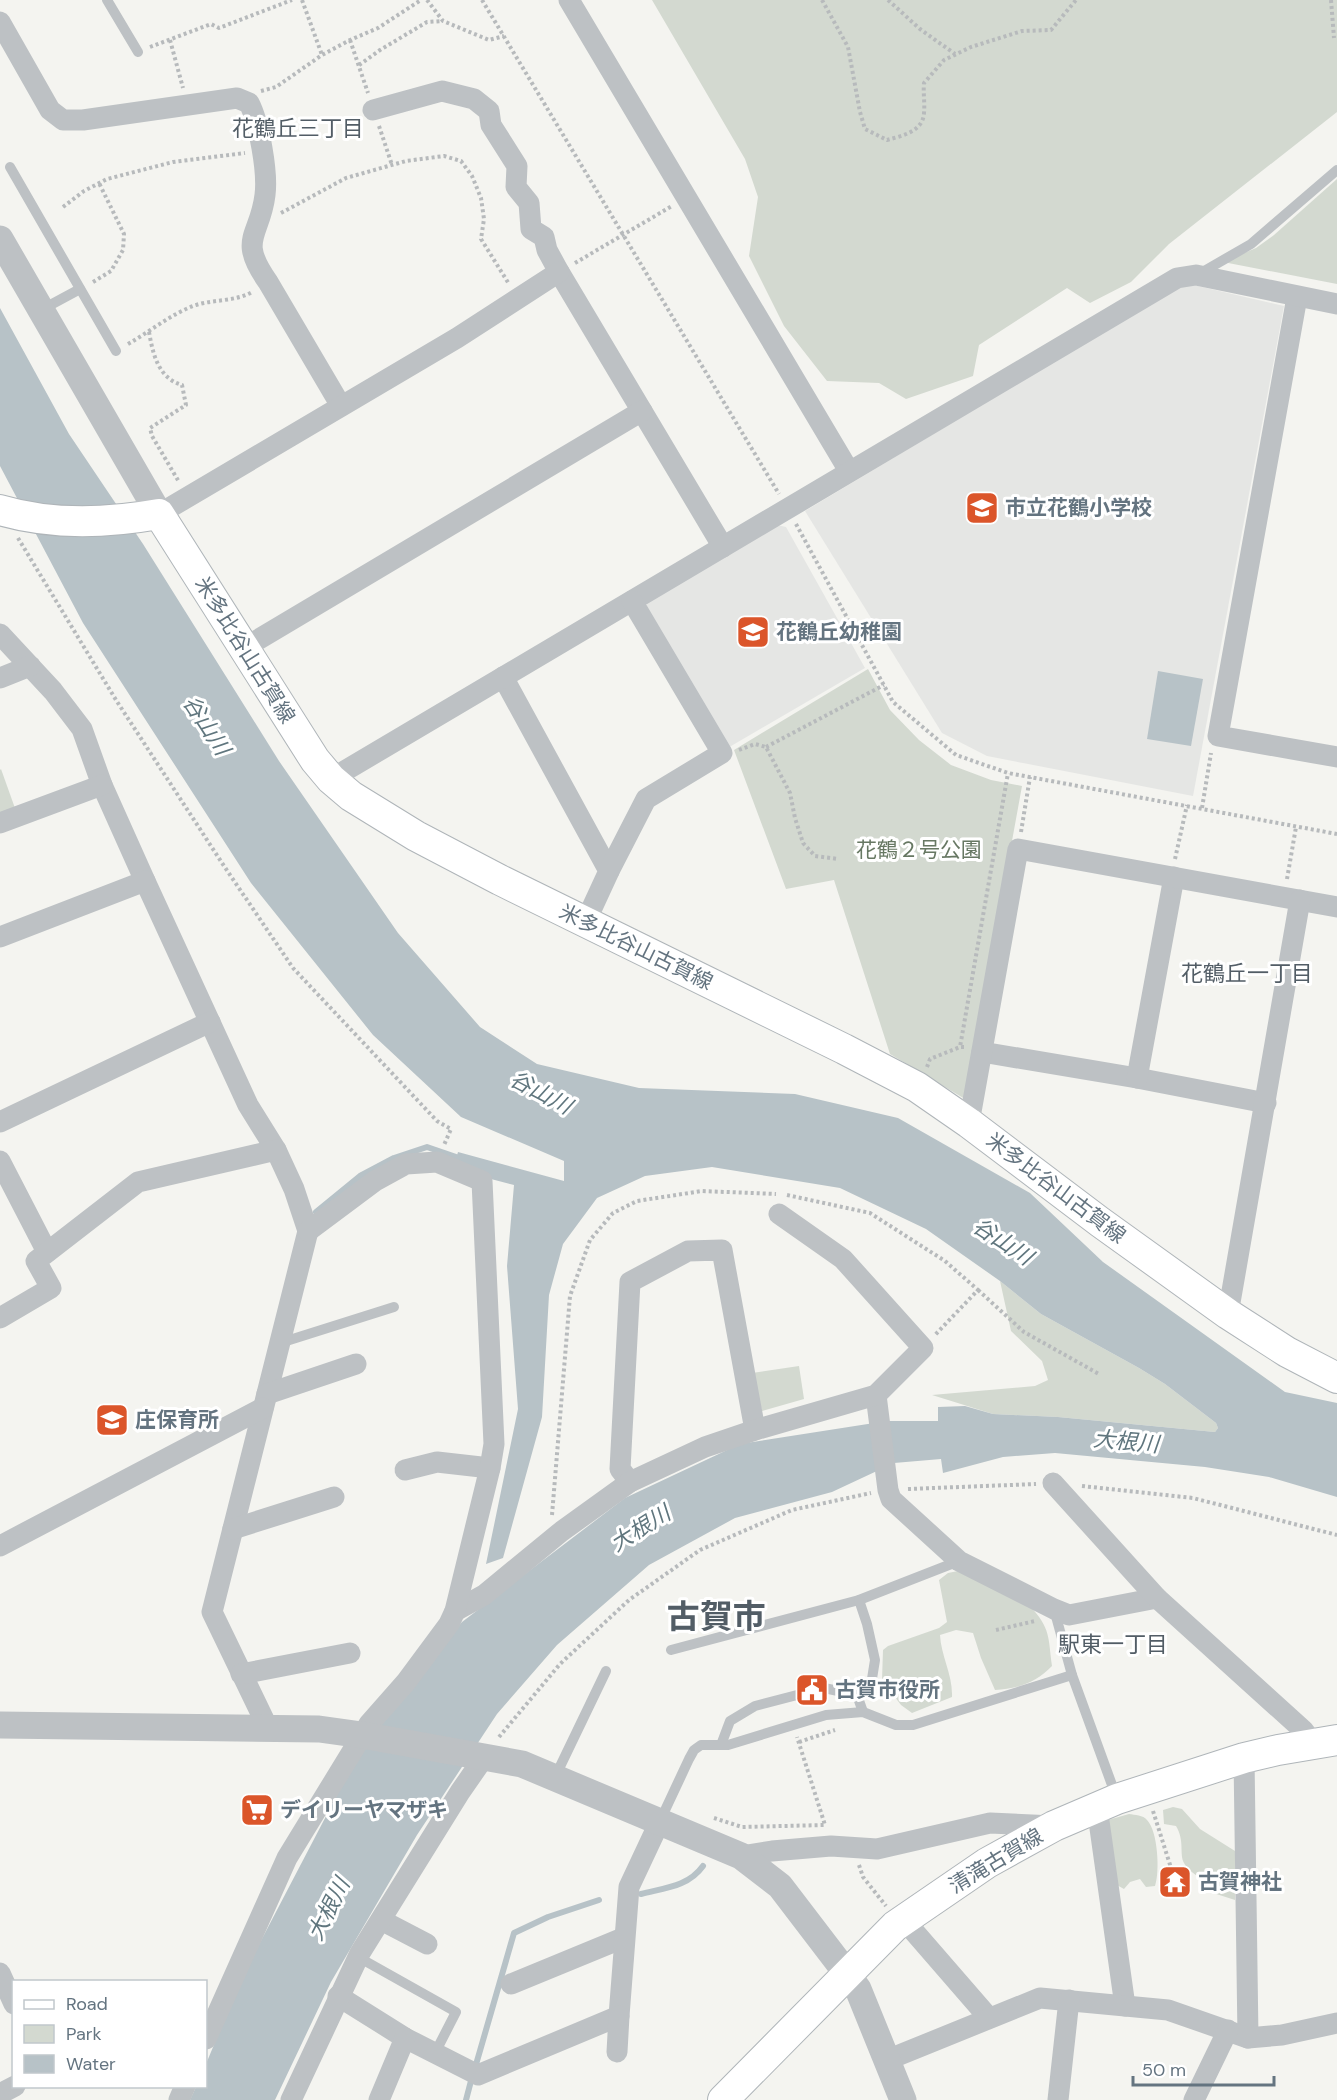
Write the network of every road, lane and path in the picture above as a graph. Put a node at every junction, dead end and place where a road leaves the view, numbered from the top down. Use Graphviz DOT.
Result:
graph roads {
  1 [pos="107,0"];
  2 [pos="292,0"];
  3 [pos="302,0"];
  4 [pos="421,0"];
  5 [pos="427,0"];
  6 [pos="482,0"];
  7 [pos="569,0"];
  8 [pos="823,0"];
  9 [pos="888,0"];
  10 [pos="1076,0"];
  11 [pos="1331,0"];
  12 [pos="443,21"];
  13 [pos="0,22"];
  14 [pos="504,36"];
  15 [pos="1334,38"];
  16 [pos="170,40"];
  17 [pos="138,52"];
  18 [pos="955,54"];
  19 [pos="322,55"];
  20 [pos="358,65"];
  21 [pos="237,98"];
  22 [pos="187,106"];
  23 [pos="373,110"];
  24 [pos="261,151"];
  25 [pos="10,167"];
  26 [pos="1337,170"];
  27 [pos="99,183"];
  28 [pos="686,198"];
  29 [pos="63,207"];
  30 [pos="623,234"];
  31 [pos="252,235"];
  32 [pos="0,239"];
  33 [pos="559,272"];
  34 [pos="1196,275"];
  35 [pos="268,282"];
  36 [pos="80,289"];
  37 [pos="1297,297"];
  38 [pos="519,300"];
  39 [pos="1337,304"];
  40 [pos="41,310"];
  41 [pos="149,332"];
  42 [pos="116,351"];
  43 [pos="340,406"];
  44 [pos="642,411"];
  45 [pos="849,471"];
  46 [pos="188,497"];
  47 [pos="787,508"];
  48 [pos="3,511"];
  49 [pos="159,514"];
  50 [pos="723,547"];
  51 [pos="632,601"];
  52 [pos="0,634"];
  53 [pos="244,648"];
  54 [pos="30,666"];
  55 [pos="503,677"];
  56 [pos="0,678"];
  57 [pos="884,685"];
  58 [pos="1218,736"];
  59 [pos="766,747"];
  60 [pos="722,753"];
  61 [pos="1337,757"];
  62 [pos="1008,773"];
  63 [pos="1030,777"];
  64 [pos="331,779"];
  65 [pos="102,784"];
  66 [pos="1187,806"];
  67 [pos="1202,808"];
  68 [pos="0,823"];
  69 [pos="1296,827"];
  70 [pos="1337,834"];
  71 [pos="1018,849"];
  72 [pos="838,859"];
  73 [pos="609,871"];
  74 [pos="1174,878"];
  75 [pos="145,880"];
  76 [pos="1292,899"];
  77 [pos="1337,907"];
  78 [pos="585,923"];
  79 [pos="0,937"];
  80 [pos="210,1022"];
  81 [pos="960,1047"];
  82 [pos="982,1052"];
  83 [pos="1137,1078"];
  84 [pos="917,1087"];
  85 [pos="1266,1103"];
  86 [pos="0,1122"];
  87 [pos="969,1123"];
  88 [pos="451,1129"];
  89 [pos="276,1150"];
  90 [pos="0,1161"];
  91 [pos="779,1214"];
  92 [pos="308,1231"];
  93 [pos="47,1252"];
  94 [pos="978,1290"];
  95 [pos="394,1307"];
  96 [pos="1228,1314"];
  97 [pos="0,1318"];
  98 [pos="280,1343"];
  99 [pos="356,1364"];
  100 [pos="1099,1374"];
  101 [pos="1337,1378"];
  102 [pos="876,1395"];
  103 [pos="265,1401"];
  104 [pos="755,1430"];
  105 [pos="490,1468"];
  106 [pos="405,1470"];
  107 [pos="630,1482"];
  108 [pos="1053,1483"];
  109 [pos="888,1490"];
  110 [pos="334,1497"];
  111 [pos="233,1529"];
  112 [pos="1337,1535"];
  113 [pos="0,1546"];
  114 [pos="959,1561"];
  115 [pos="1157,1598"];
  116 [pos="859,1600"];
  117 [pos="455,1611"];
  118 [pos="1055,1613"];
  119 [pos="996,1630"];
  120 [pos="671,1650"];
  121 [pos="350,1653"];
  122 [pos="606,1671"];
  123 [pos="241,1674"];
  124 [pos="1072,1675"];
  125 [pos="857,1695"];
  126 [pos="863,1712"];
  127 [pos="0,1725"];
  128 [pos="794,1725"];
  129 [pos="268,1728"];
  130 [pos="365,1735"];
  131 [pos="1325,1742"];
  132 [pos="722,1745"];
  133 [pos="491,1748"];
  134 [pos="1244,1758"];
  135 [pos="555,1777"];
  136 [pos="1107,1803"];
  137 [pos="1153,1808"];
  138 [pos="660,1821"];
  139 [pos="825,1825"];
  140 [pos="1054,1826"];
  141 [pos="855,1846"];
  142 [pos="741,1856"];
  143 [pos="1172,1870"];
  144 [pos="381,1920"];
  145 [pos="902,1922"];
  146 [pos="623,1938"];
  147 [pos="427,1944"];
  148 [pos="358,1957"];
  149 [pos="0,1973"];
  150 [pos="848,1975"];
  151 [pos="511,1984"];
  152 [pos="338,1996"];
  153 [pos="12,2000"];
  154 [pos="1069,2000"];
  155 [pos="1125,2006"];
  156 [pos="619,2016"];
  157 [pos="989,2018"];
  158 [pos="1337,2023"];
  159 [pos="208,2029"];
  160 [pos="1228,2030"];
  161 [pos="405,2038"];
  162 [pos="1248,2038"];
  163 [pos="617,2052"];
  164 [pos="435,2053"];
  165 [pos="887,2060"];
  166 [pos="291,2100"];
  167 [pos="379,2100"];
  168 [pos="723,2100"];
  169 [pos="903,2100"];
  170 [pos="1058,2100"];
  171 [pos="1194,2100"];
  1 -- 17 [label="lane"];
  2 -- 16 [label="path"];
  3 -- 19 [label="path"];
  4 -- 19 [label="path"];
  5 -- 12 [label="path"];
  6 -- 14 [label="path"];
  7 -- 28 [label="street"];
  8 -- 18 [label="path"];
  9 -- 18 [label="path"];
  10 -- 18 [label="path"];
  11 -- 15 [label="path"];
  12 -- 14 [label="path"];
  12 -- 20 [label="path"];
  13 -- 22 [label="street"];
  14 -- 30 [label="path"];
  16 -- 17 [label="path"];
  16 -- 22 [label="path"];
  19 -- 21 [label="path"];
  21 -- 22 [label="street"];
  21 -- 24 [label="street"];
  23 -- 33 [label="street"];
  24 -- 27 [label="path"];
  24 -- 31 [label="street"];
  25 -- 36 [label="lane"];
  26 -- 34 [label="lane"];
  27 -- 29 [label="path"];
  27 -- 36 [label="path"];
  28 -- 30 [label="path"];
  28 -- 45 [label="street"];
  30 -- 33 [label="path"];
  30 -- 47 [label="path"];
  31 -- 35 [label="street"];
  31 -- 38 [label="path"];
  32 -- 40 [label="street"];
  33 -- 38 [label="street"];
  33 -- 44 [label="street"];
  34 -- 37 [label="street"];
  34 -- 45 [label="street"];
  35 -- 41 [label="path"];
  35 -- 43 [label="street"];
  36 -- 40 [label="lane"];
  36 -- 42 [label="lane"];
  37 -- 39 [label="street"];
  37 -- 58 [label="street"];
  38 -- 43 [label="street"];
  40 -- 49 [label="street"];
  41 -- 42 [label="path"];
  41 -- 46 [label="path"];
  43 -- 46 [label="street"];
  44 -- 50 [label="street"];
  44 -- 53 [label="street"];
  45 -- 47 [label="street"];
  46 -- 49 [label="street"];
  47 -- 50 [label="street"];
  47 -- 57 [label="path"];
  48 -- 49 [label="main road"];
  48 -- 88 [label="path"];
  49 -- 53 [label="main road, 米多比谷山古賀線"];
  50 -- 51 [label="street"];
  51 -- 55 [label="street"];
  51 -- 60 [label="street"];
  52 -- 54 [label="street"];
  53 -- 64 [label="main road, 米多比谷山古賀線"];
  54 -- 56 [label="street"];
  54 -- 65 [label="street"];
  55 -- 64 [label="street"];
  55 -- 73 [label="street"];
  57 -- 59 [label="path"];
  57 -- 62 [label="path"];
  58 -- 61 [label="street"];
  58 -- 67 [label="path"];
  59 -- 60 [label="path"];
  59 -- 72 [label="path"];
  60 -- 73 [label="street"];
  62 -- 63 [label="path"];
  62 -- 81 [label="path"];
  63 -- 66 [label="path"];
  63 -- 71 [label="path"];
  64 -- 78 [label="main road, 米多比谷山古賀線"];
  65 -- 68 [label="street"];
  65 -- 75 [label="street"];
  66 -- 67 [label="path"];
  66 -- 74 [label="path"];
  67 -- 69 [label="path"];
  69 -- 70 [label="path"];
  69 -- 76 [label="path"];
  71 -- 74 [label="street"];
  71 -- 82 [label="street"];
  73 -- 78 [label="street"];
  74 -- 76 [label="street"];
  74 -- 83 [label="street"];
  75 -- 79 [label="street"];
  75 -- 80 [label="street"];
  76 -- 77 [label="street"];
  76 -- 85 [label="street"];
  78 -- 84 [label="main road, 米多比谷山古賀線"];
  80 -- 86 [label="street"];
  80 -- 89 [label="street"];
  81 -- 82 [label="path"];
  81 -- 84 [label="path"];
  82 -- 83 [label="street"];
  82 -- 87 [label="street"];
  83 -- 85 [label="street"];
  84 -- 87 [label="main road, 米多比谷山古賀線"];
  85 -- 96 [label="street"];
  87 -- 96 [label="main road, 米多比谷山古賀線"];
  89 -- 92 [label="street"];
  89 -- 93 [label="street"];
  90 -- 93 [label="street"];
  91 -- 102 [label="street"];
  92 -- 98 [label="street"];
  92 -- 105 [label="street"];
  93 -- 97 [label="street"];
  94 -- 100 [label="path"];
  95 -- 98 [label="lane"];
  96 -- 101 [label="main road, 米多比谷山古賀線"];
  98 -- 103 [label="street"];
  99 -- 103 [label="street"];
  102 -- 104 [label="street"];
  102 -- 109 [label="street"];
  103 -- 111 [label="street"];
  103 -- 113 [label="street"];
  104 -- 107 [label="street"];
  104 -- 107 [label="street"];
  105 -- 106 [label="street"];
  105 -- 117 [label="street"];
  107 -- 117 [label="street"];
  108 -- 109 [label="path"];
  108 -- 112 [label="path"];
  108 -- 115 [label="street"];
  109 -- 114 [label="street"];
  109 -- 133 [label="path"];
  110 -- 111 [label="street"];
  111 -- 123 [label="street"];
  114 -- 116 [label="lane"];
  114 -- 118 [label="street"];
  115 -- 118 [label="street"];
  115 -- 131 [label="street"];
  116 -- 120 [label="lane"];
  116 -- 125 [label="lane"];
  117 -- 130 [label="street"];
  118 -- 119 [label="path"];
  118 -- 124 [label="lane"];
  121 -- 123 [label="street"];
  122 -- 135 [label="lane"];
  123 -- 129 [label="street"];
  124 -- 126 [label="lane"];
  124 -- 136 [label="lane"];
  125 -- 126 [label="lane"];
  125 -- 132 [label="lane"];
  126 -- 128 [label="lane"];
  127 -- 129 [label="street"];
  128 -- 132 [label="lane"];
  128 -- 139 [label="path"];
  129 -- 130 [label="street"];
  130 -- 133 [label="street"];
  130 -- 159 [label="street"];
  131 -- 134 [label="main road, 清滝古賀線"];
  132 -- 138 [label="lane"];
  133 -- 135 [label="street"];
  133 -- 144 [label="street"];
  134 -- 136 [label="main road, 清滝古賀線"];
  134 -- 162 [label="street"];
  135 -- 138 [label="street"];
  136 -- 140 [label="main road, 清滝古賀線"];
  136 -- 155 [label="street"];
  137 -- 143 [label="path"];
  138 -- 142 [label="street"];
  138 -- 146 [label="street"];
  140 -- 141 [label="street"];
  140 -- 145 [label="main road, 清滝古賀線"];
  141 -- 142 [label="street"];
  141 -- 145 [label="path"];
  142 -- 150 [label="street"];
  144 -- 147 [label="street"];
  144 -- 148 [label="street"];
  145 -- 150 [label="main road, 清滝古賀線"];
  145 -- 157 [label="street"];
  146 -- 151 [label="street"];
  146 -- 156 [label="street"];
  148 -- 152 [label="street"];
  148 -- 164 [label="lane"];
  149 -- 153 [label="street"];
  150 -- 165 [label="street"];
  150 -- 168 [label="main road, 清滝古賀線"];
  152 -- 161 [label="street"];
  152 -- 166 [label="street"];
  154 -- 155 [label="street"];
  154 -- 157 [label="street"];
  154 -- 170 [label="street"];
  155 -- 160 [label="street"];
  156 -- 163 [label="street"];
  156 -- 164 [label="street"];
  157 -- 165 [label="street"];
  158 -- 162 [label="street"];
  160 -- 162 [label="street"];
  160 -- 171 [label="street"];
  161 -- 164 [label="street"];
  161 -- 167 [label="street"];
  165 -- 169 [label="street"];
}
